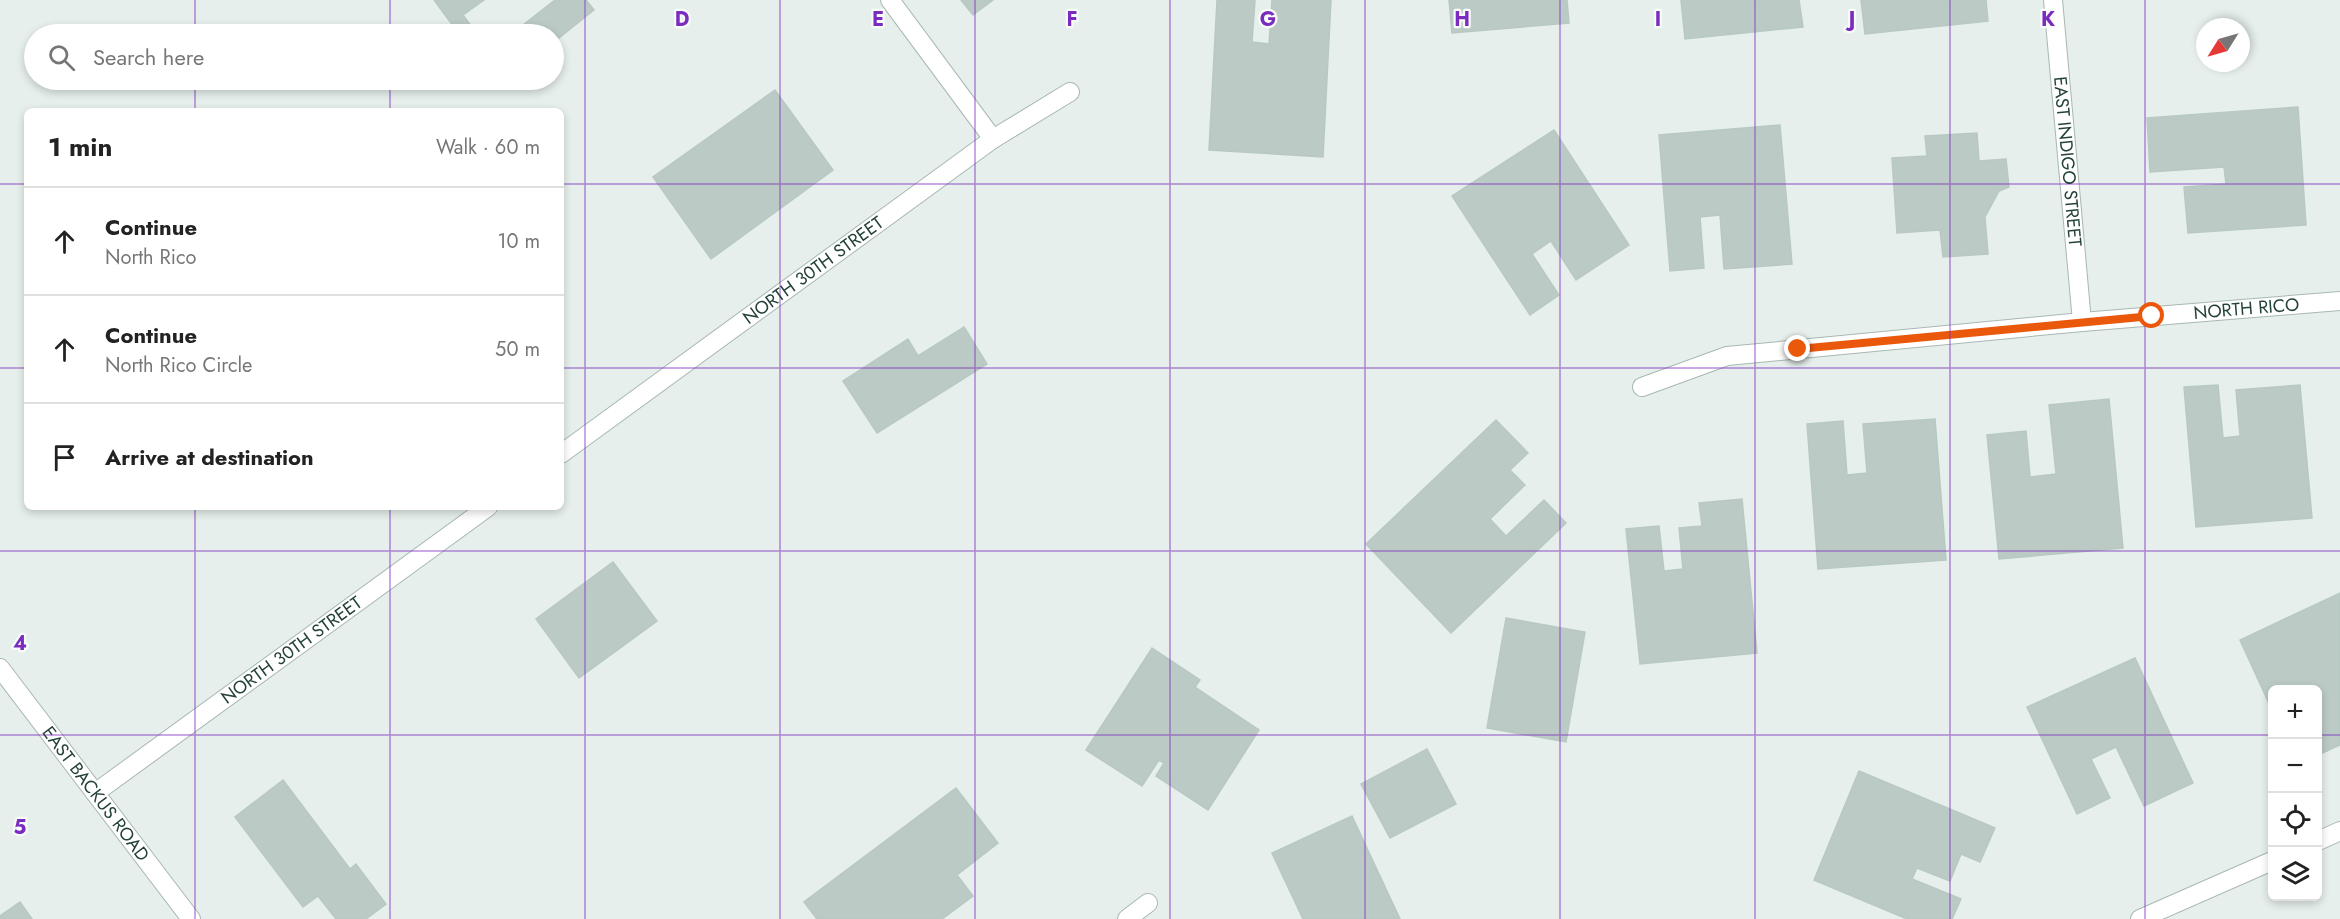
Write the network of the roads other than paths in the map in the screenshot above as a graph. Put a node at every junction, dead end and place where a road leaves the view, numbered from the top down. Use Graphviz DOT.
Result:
graph roads {
  1 [pos="890,0"];
  2 [pos="2053,0"];
  3 [pos="1070,92"];
  4 [pos="993,140"];
  5 [pos="2340,302"];
  6 [pos="2082,322"];
  7 [pos="1642,387"];
  8 [pos="564,452"];
  9 [pos="484,510"];
  10 [pos="0,668"];
  11 [pos="95,793"];
  12 [pos="2340,831"];
  13 [pos="2322,839"];
  14 [pos="2268,863"];
  15 [pos="1148,903"];
  16 [pos="191,919"];
  17 [pos="1127,919"];
  18 [pos="2140,919"];
  1 -- 4 [label="street"];
  2 -- 6 [label="street, EAST INDIGO STREET"];
  3 -- 4 [label="street, NORTH 30TH STREET"];
  4 -- 8 [label="street, NORTH 30TH STREET"];
  5 -- 6 [label="street, NORTH RICO"];
  6 -- 7 [label="street, NORTH RICO"];
  9 -- 11 [label="street, NORTH 30TH STREET"];
  10 -- 11 [label="street, EAST BACKUS ROAD"];
  11 -- 16 [label="street, EAST BACKUS ROAD"];
  12 -- 13 [label="street"];
  14 -- 18 [label="street"];
  15 -- 17 [label="street"];
}
